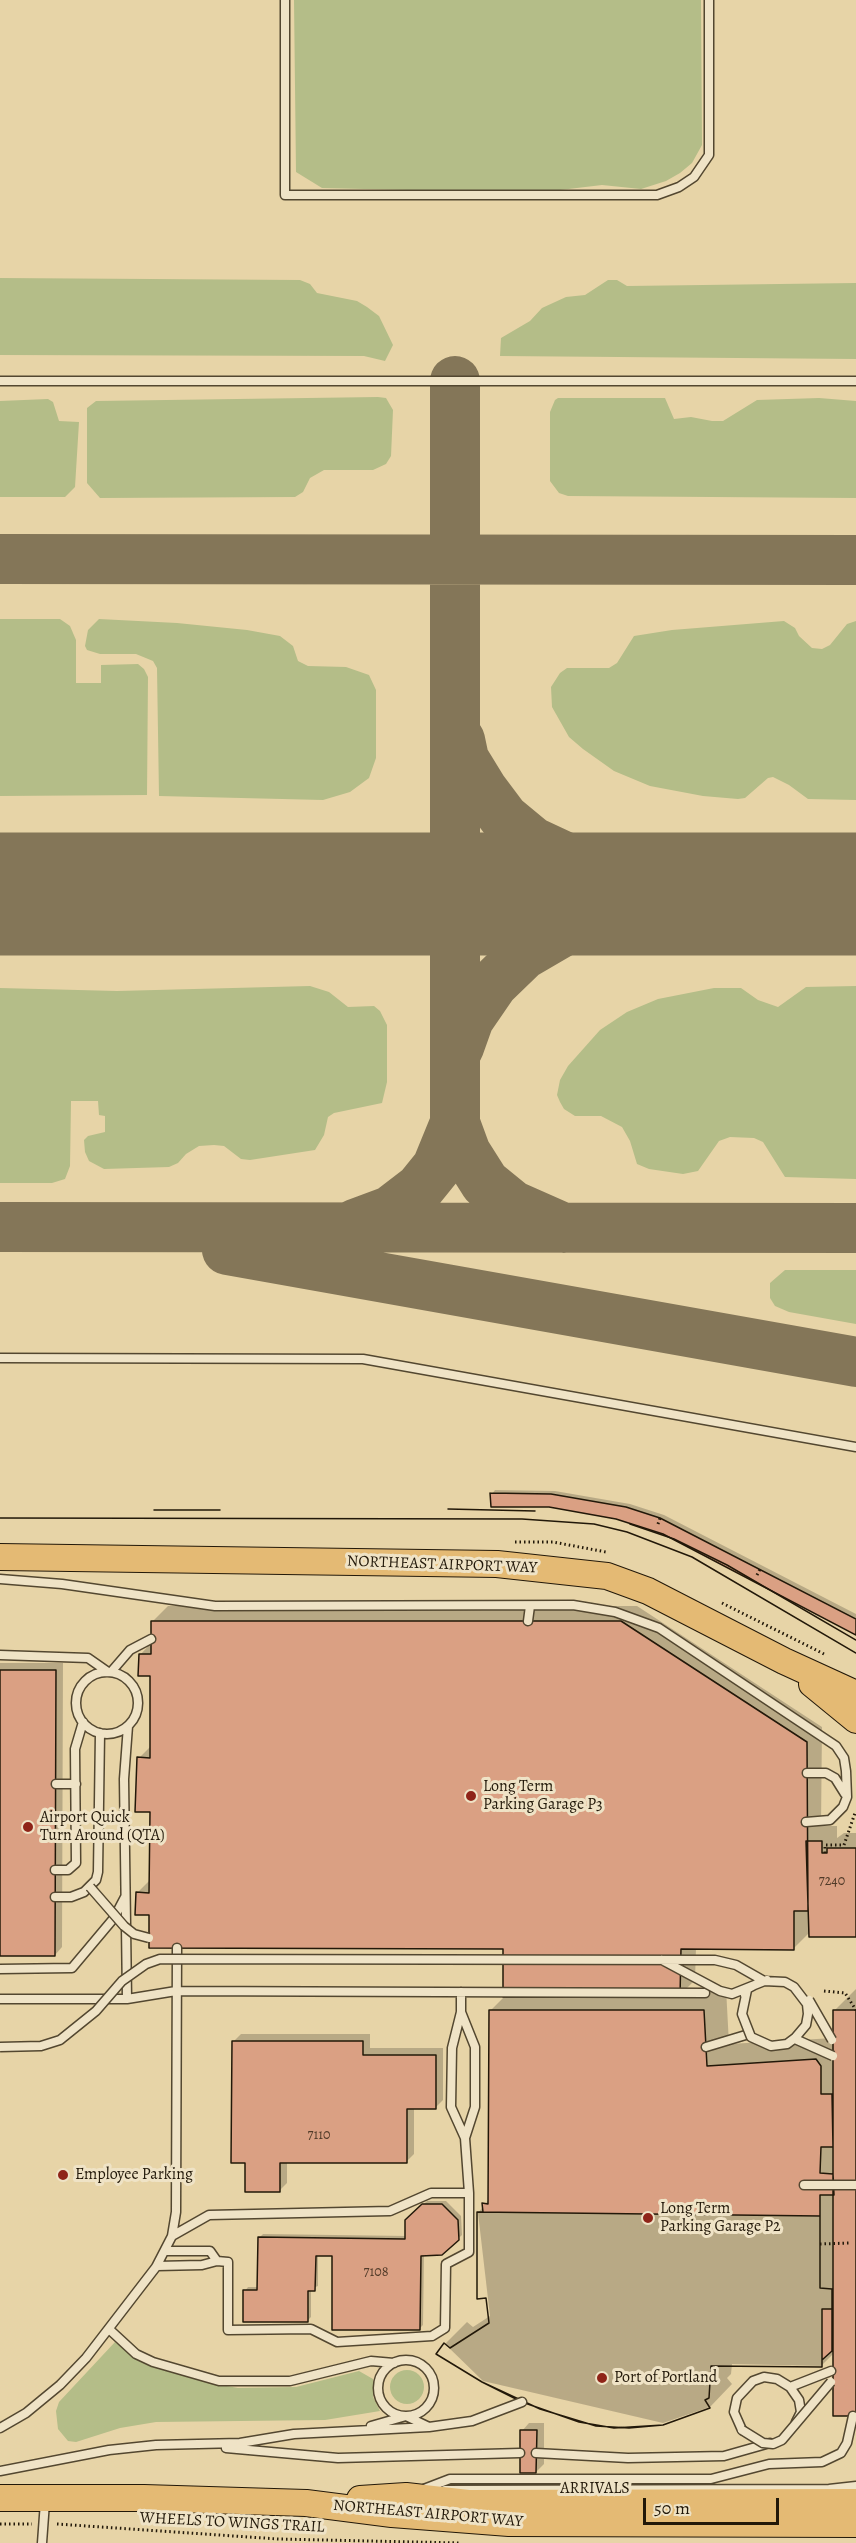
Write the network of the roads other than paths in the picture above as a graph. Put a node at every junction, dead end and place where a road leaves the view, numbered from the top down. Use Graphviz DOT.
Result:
graph roads {
  1 [pos="285,0"];
  2 [pos="709,0"];
  3 [pos="0,381"];
  4 [pos="856,381"];
  5 [pos="0,1358"];
  6 [pos="856,1447"];
  7 [pos="0,1557"];
  8 [pos="0,1579"];
  9 [pos="530,1606"];
  10 [pos="528,1621"];
  11 [pos="151,1639"];
  12 [pos="0,1655"];
  13 [pos="784,1661"];
  14 [pos="109,1672"];
  15 [pos="856,1694"];
  16 [pos="856,1720"];
  17 [pos="83,1722"];
  18 [pos="128,1725"];
  19 [pos="100,1733"];
  20 [pos="807,1773"];
  21 [pos="76,1784"];
  22 [pos="56,1785"];
  23 [pos="56,1870"];
  24 [pos="90,1887"];
  25 [pos="127,1894"];
  26 [pos="55,1898"];
  27 [pos="149,1938"];
  28 [pos="177,1948"];
  29 [pos="662,1960"];
  30 [pos="0,1969"];
  31 [pos="176,1990"];
  32 [pos="747,1990"];
  33 [pos="461,1992"];
  34 [pos="705,1993"];
  35 [pos="0,1999"];
  36 [pos="127,1999"];
  37 [pos="461,2012"];
  38 [pos="749,2034"];
  39 [pos="795,2039"];
  40 [pos="832,2040"];
  41 [pos="0,2047"];
  42 [pos="706,2047"];
  43 [pos="833,2056"];
  44 [pos="465,2138"];
  45 [pos="804,2185"];
  46 [pos="856,2185"];
  47 [pos="469,2193"];
  48 [pos="172,2236"];
  49 [pos="166,2251"];
  50 [pos="217,2261"];
  51 [pos="157,2266"];
  52 [pos="110,2330"];
  53 [pos="394,2363"];
  54 [pos="831,2371"];
  55 [pos="831,2382"];
  56 [pos="790,2387"];
  57 [pos="522,2402"];
  58 [pos="406,2416"];
  59 [pos="853,2416"];
  60 [pos="429,2427"];
  61 [pos="0,2428"];
  62 [pos="356,2430"];
  63 [pos="184,2444"];
  64 [pos="520,2453"];
  65 [pos="536,2453"];
  66 [pos="0,2471"];
  67 [pos="856,2486"];
  68 [pos="406,2496"];
  69 [pos="0,2498"];
  70 [pos="856,2502"];
  71 [pos="306,2503"];
  72 [pos="44,2511"];
  73 [pos="856,2524"];
  74 [pos="42,2543"];
  1 -- 2 [label="lane"];
  3 -- 4 [label="lane"];
  5 -- 6 [label="lane"];
  7 -- 13 [label="main road, NORTHEAST AIRPORT WAY"];
  8 -- 9 [label="lane"];
  9 -- 10 [label="lane"];
  9 -- 20 [label="lane"];
  11 -- 14 [label="lane"];
  12 -- 14 [label="lane"];
  13 -- 15 [label="main road, NORTHEAST AIRPORT WAY"];
  13 -- 16 [label="main road"];
  14 -- 17 [label="lane"];
  14 -- 18 [label="lane"];
  17 -- 19 [label="lane"];
  17 -- 21 [label="lane"];
  18 -- 19 [label="lane"];
  18 -- 25 [label="lane"];
  19 -- 24 [label="lane"];
  21 -- 22 [label="lane"];
  21 -- 23 [label="lane"];
  24 -- 26 [label="lane"];
  24 -- 27 [label="lane, bridge"];
  25 -- 30 [label="lane"];
  25 -- 36 [label="lane"];
  28 -- 31 [label="lane"];
  29 -- 32 [label="lane, bridge"];
  29 -- 32 [label="lane, bridge"];
  29 -- 41 [label="lane, bridge"];
  31 -- 33 [label="lane"];
  31 -- 36 [label="lane"];
  31 -- 48 [label="lane"];
  32 -- 39 [label="lane, bridge"];
  33 -- 34 [label="lane"];
  33 -- 37 [label="lane"];
  35 -- 36 [label="lane"];
  37 -- 44 [label="lane"];
  37 -- 44 [label="lane"];
  38 -- 39 [label="lane, bridge"];
  38 -- 40 [label="lane, bridge"];
  38 -- 42 [label="lane"];
  39 -- 43 [label="lane, bridge"];
  44 -- 47 [label="lane"];
  45 -- 46 [label="lane"];
  47 -- 48 [label="lane"];
  47 -- 50 [label="lane"];
  48 -- 49 [label="lane"];
  49 -- 50 [label="lane"];
  49 -- 51 [label="lane"];
  50 -- 51 [label="lane"];
  51 -- 52 [label="lane"];
  52 -- 53 [label="lane"];
  52 -- 61 [label="lane"];
  53 -- 58 [label="lane"];
  53 -- 58 [label="lane"];
  54 -- 56 [label="lane"];
  55 -- 56 [label="lane, bridge"];
  56 -- 65 [label="lane, bridge"];
  57 -- 60 [label="lane"];
  58 -- 60 [label="lane"];
  58 -- 62 [label="lane"];
  59 -- 68 [label="lane"];
  60 -- 62 [label="lane"];
  62 -- 63 [label="lane"];
  63 -- 64 [label="lane"];
  63 -- 66 [label="lane"];
  67 -- 68 [label="lane, ARRIVALS"];
  68 -- 70 [label="main road, ARRIVALS"];
  68 -- 71 [label="main road, ARRIVALS"];
  69 -- 72 [label="main road, NORTHEAST AIRPORT WAY"];
  71 -- 72 [label="main road, NORTHEAST AIRPORT WAY"];
  71 -- 73 [label="main road, NORTHEAST AIRPORT WAY"];
  72 -- 74 [label="lane"];
}
